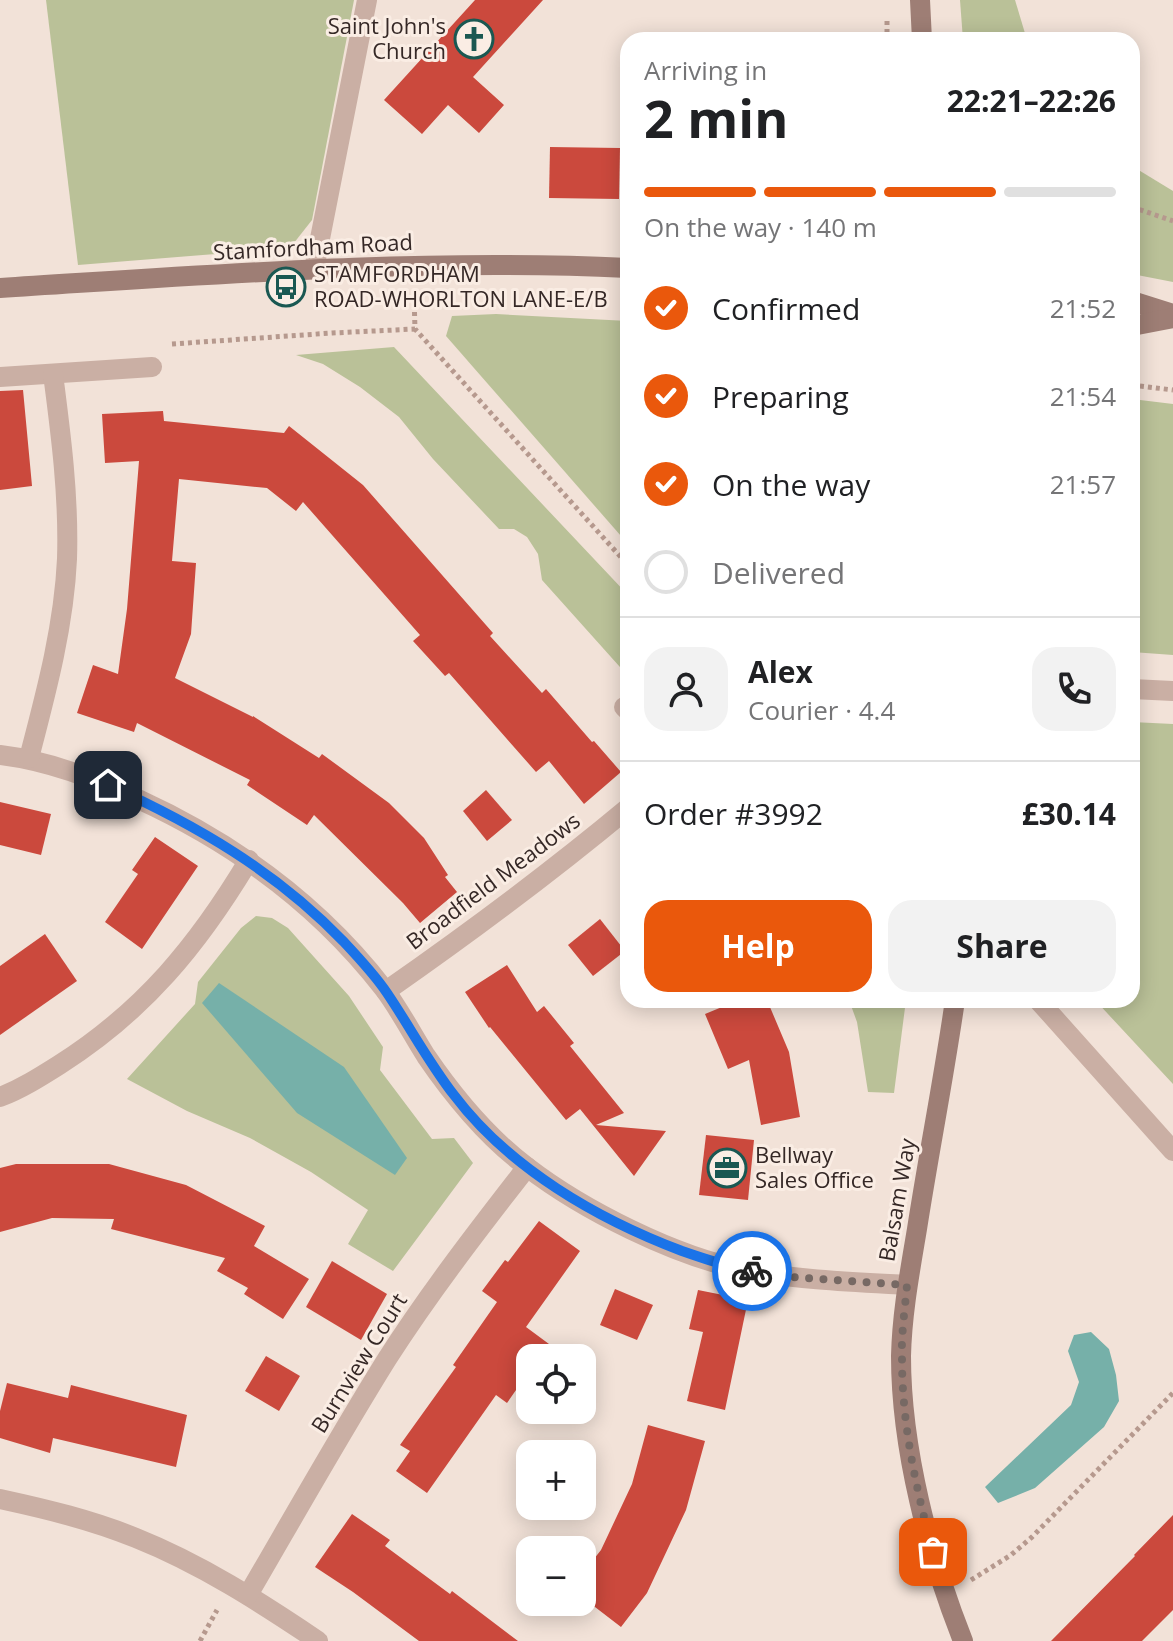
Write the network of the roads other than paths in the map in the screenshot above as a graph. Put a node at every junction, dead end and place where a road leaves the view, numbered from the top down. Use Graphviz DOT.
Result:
graph roads {
  1 [pos="367,0"];
  2 [pos="920,0"];
  3 [pos="922,32"];
  4 [pos="620,268"];
  5 [pos="314,269"];
  6 [pos="0,288"];
  7 [pos="1140,304"];
  8 [pos="1173,316"];
  9 [pos="1140,324"];
  10 [pos="152,367"];
  11 [pos="53,374"];
  12 [pos="0,377"];
  13 [pos="1140,689"];
  14 [pos="1173,691"];
  15 [pos="0,755"];
  16 [pos="29,758"];
  17 [pos="620,815"];
  18 [pos="249,860"];
  19 [pos="386,991"];
  20 [pos="954,1008"];
  21 [pos="1045,1008"];
  22 [pos="0,1097"];
  23 [pos="1173,1151"];
  24 [pos="527,1167"];
  25 [pos="907,1285"];
  26 [pos="0,1499"];
  27 [pos="248,1595"];
  28 [pos="318,1641"];
  29 [pos="963,1641"];
  1 -- 5 [label="street"];
  2 -- 3 [label="main road"];
  4 -- 5 [label="main road, Stamfordham Road"];
  5 -- 6 [label="main road, Stamfordham Road"];
  7 -- 8 [label="main road"];
  8 -- 9 [label="main road"];
  10 -- 11 [label="street"];
  11 -- 12 [label="street"];
  11 -- 16 [label="street"];
  13 -- 14 [label="street"];
  15 -- 16 [label="street"];
  16 -- 18 [label="street"];
  17 -- 19 [label="street, Broadfield Meadows"];
  18 -- 19 [label="street"];
  18 -- 22 [label="street"];
  19 -- 24 [label="street"];
  20 -- 25 [label="main road, Balsam Way"];
  21 -- 23 [label="street"];
  24 -- 25 [label="street"];
  24 -- 27 [label="street, Burnview Court"];
  25 -- 29 [label="main road, Balsam Way"];
  26 -- 27 [label="street"];
  27 -- 28 [label="street"];
}
